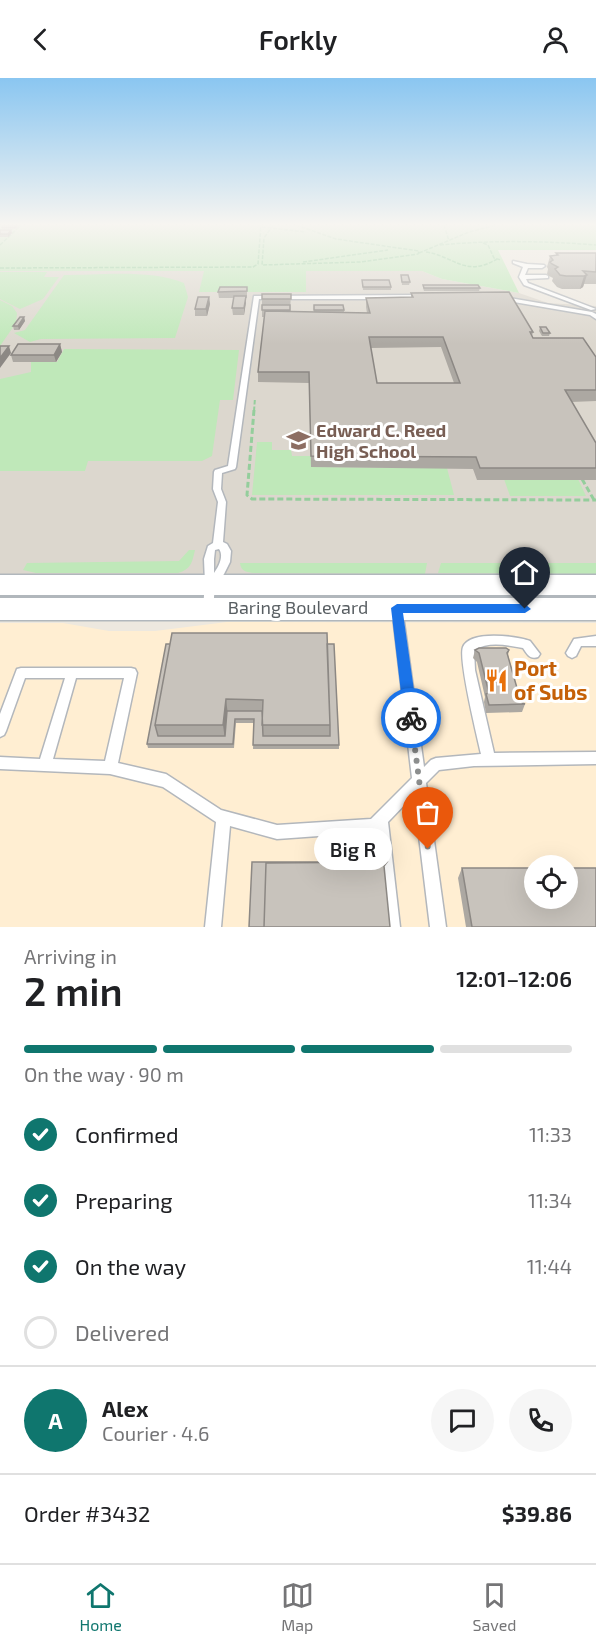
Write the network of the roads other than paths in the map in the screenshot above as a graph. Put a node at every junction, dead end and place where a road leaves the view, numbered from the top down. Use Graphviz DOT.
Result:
graph roads {
  1 [pos="522,265"];
  2 [pos="526,266"];
  3 [pos="542,266"];
  4 [pos="522,277"];
  5 [pos="546,277"];
  6 [pos="427,297"];
  7 [pos="492,297"];
  8 [pos="594,312"];
  9 [pos="219,545"];
  10 [pos="0,585"];
  11 [pos="596,585"];
  12 [pos="209,596"];
  13 [pos="397,608"];
  14 [pos="0,609"];
  15 [pos="596,609"];
  16 [pos="596,640"];
  17 [pos="572,653"];
  18 [pos="534,654"];
  19 [pos="72,673"];
  20 [pos="0,731"];
  21 [pos="596,758"];
  22 [pos="489,760"];
  23 [pos="0,763"];
  24 [pos="45,765"];
  25 [pos="110,768"];
  26 [pos="419,782"];
  27 [pos="224,817"];
  28 [pos="381,819"];
  29 [pos="213,927"];
  30 [pos="392,927"];
  31 [pos="438,927"];
  1 -- 2 [label="lane"];
  2 -- 3 [label="lane"];
  2 -- 4 [label="lane"];
  4 -- 5 [label="lane"];
  4 -- 8 [label="lane"];
  6 -- 9 [label="lane"];
  7 -- 8 [label="lane"];
  9 -- 12 [label="lane"];
  9 -- 12 [label="lane"];
  10 -- 12 [label="main road, Baring Boulevard"];
  11 -- 12 [label="main road, Baring Boulevard"];
  12 -- 13 [label="main road, Baring Boulevard"];
  12 -- 14 [label="main road, Baring Boulevard"];
  13 -- 15 [label="main road, Baring Boulevard"];
  13 -- 26 [label="lane"];
  16 -- 17 [label="lane"];
  18 -- 22 [label="lane"];
  19 -- 20 [label="lane"];
  19 -- 24 [label="lane"];
  19 -- 25 [label="lane"];
  21 -- 22 [label="lane"];
  22 -- 26 [label="lane"];
  23 -- 24 [label="lane"];
  24 -- 25 [label="lane"];
  25 -- 27 [label="lane"];
  26 -- 28 [label="lane"];
  26 -- 31 [label="lane"];
  27 -- 28 [label="lane"];
  27 -- 29 [label="lane"];
  28 -- 30 [label="lane"];
}
